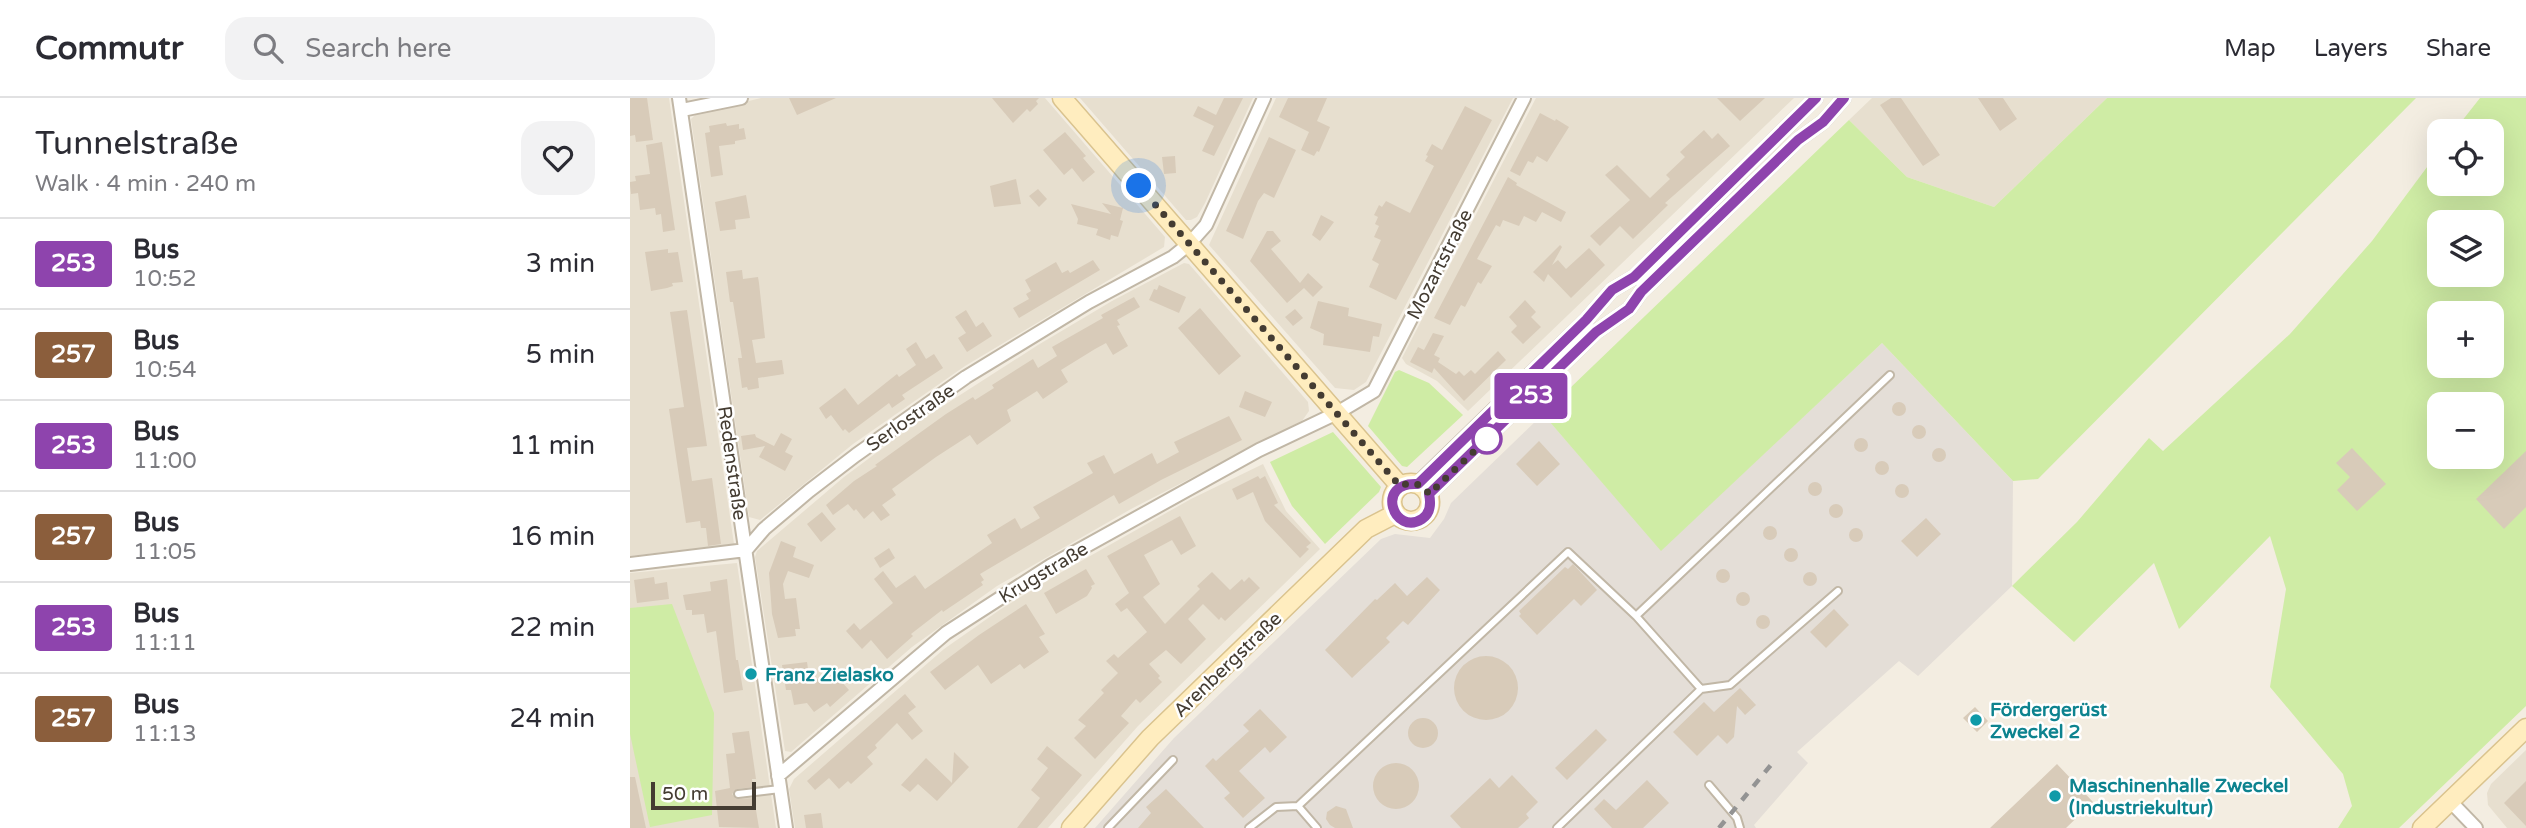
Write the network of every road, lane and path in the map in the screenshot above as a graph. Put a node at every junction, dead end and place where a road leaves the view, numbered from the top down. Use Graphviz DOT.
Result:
graph roads {
  1 [pos="741,98"];
  2 [pos="1062,98"];
  3 [pos="1264,98"];
  4 [pos="1524,98"];
  5 [pos="1816,98"];
  6 [pos="1844,98"];
  7 [pos="680,104"];
  8 [pos="1189,244"];
  9 [pos="1890,375"];
  10 [pos="1337,413"];
  11 [pos="1416,488"];
  12 [pos="1395,514"];
  13 [pos="746,550"];
  14 [pos="630,564"];
  15 [pos="1838,591"];
  16 [pos="1636,616"];
  17 [pos="1702,689"];
  18 [pos="2526,728"];
  19 [pos="1173,760"];
  20 [pos="779,782"];
  21 [pos="1709,785"];
  22 [pos="738,794"];
  23 [pos="2450,801"];
  24 [pos="1298,806"];
  25 [pos="786,828"];
  26 [pos="1071,828"];
  27 [pos="1108,828"];
  28 [pos="1249,828"];
  29 [pos="1317,828"];
  30 [pos="1556,828"];
  31 [pos="1740,828"];
  32 [pos="2422,828"];
  33 [pos="2476,828"];
  1 -- 7 [label="street"];
  2 -- 8 [label="street"];
  3 -- 8 [label="street, Serlostraße"];
  4 -- 10 [label="street, Mozartstraße"];
  5 -- 11 [label="street"];
  6 -- 11 [label="street"];
  7 -- 13 [label="street, Redenstraße"];
  8 -- 10 [label="street"];
  8 -- 13 [label="street, Serlostraße"];
  9 -- 16 [label="lane"];
  10 -- 11 [label="street"];
  10 -- 20 [label="street, Krugstraße"];
  11 -- 12 [label="street"];
  11 -- 12 [label="street"];
  12 -- 26 [label="street, Arenbergstraße"];
  13 -- 14 [label="street"];
  13 -- 20 [label="street, Redenstraße"];
  15 -- 17 [label="lane"];
  16 -- 17 [label="lane"];
  16 -- 24 [label="lane"];
  17 -- 30 [label="lane"];
  18 -- 23 [label="street"];
  19 -- 27 [label="lane"];
  20 -- 22 [label="lane"];
  20 -- 25 [label="street, Redenstraße"];
  21 -- 31 [label="lane"];
  23 -- 32 [label="street"];
  23 -- 33 [label="street"];
  24 -- 28 [label="lane"];
  24 -- 29 [label="lane"];
}
